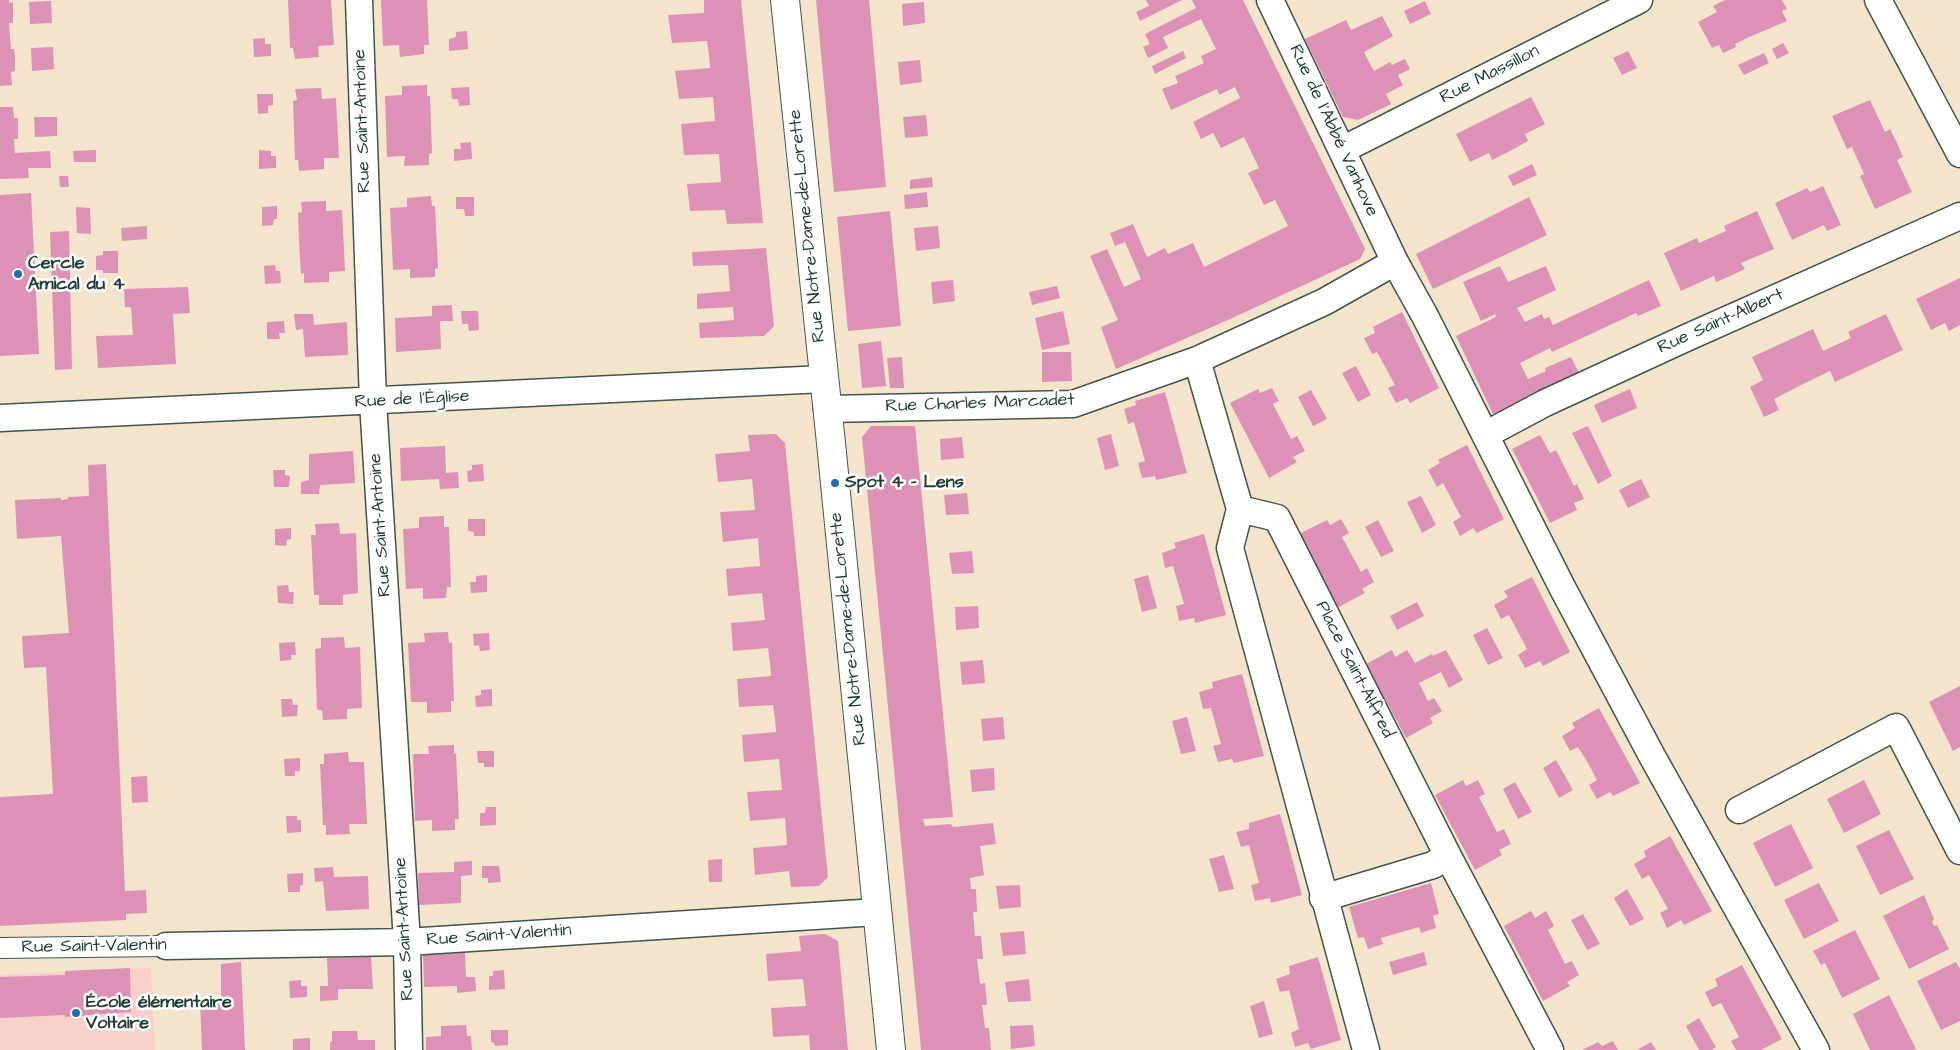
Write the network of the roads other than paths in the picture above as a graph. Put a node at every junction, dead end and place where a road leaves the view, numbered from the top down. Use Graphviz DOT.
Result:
graph roads {
  1 [pos="359,0"];
  2 [pos="785,0"];
  3 [pos="1270,0"];
  4 [pos="1639,0"];
  5 [pos="1878,0"];
  6 [pos="1342,150"];
  7 [pos="1960,154"];
  8 [pos="1960,216"];
  9 [pos="1395,262"];
  10 [pos="1196,360"];
  11 [pos="824,379"];
  12 [pos="373,402"];
  13 [pos="827,409"];
  14 [pos="0,418"];
  15 [pos="1485,435"];
  16 [pos="1240,509"];
  17 [pos="1739,810"];
  18 [pos="1960,851"];
  19 [pos="1448,856"];
  20 [pos="1323,898"];
  21 [pos="877,912"];
  22 [pos="407,942"];
  23 [pos="166,946"];
  24 [pos="0,948"];
  25 [pos="409,1050"];
  26 [pos="891,1050"];
  27 [pos="1366,1050"];
  28 [pos="1550,1050"];
  29 [pos="1816,1050"];
  1 -- 12 [label="street, Rue Saint-Antoine"];
  2 -- 11 [label="street, Rue Notre-Dame-de-Lorette"];
  3 -- 6 [label="street, Rue de l'Abbé Vanhove"];
  4 -- 6 [label="street, Rue Massillon"];
  5 -- 7 [label="street"];
  6 -- 9 [label="street, Rue de l'Abbé Vanhove"];
  8 -- 15 [label="street, Rue Saint-Albert"];
  9 -- 10 [label="street, Rue Charles Marcadet"];
  9 -- 15 [label="street, Rue de l'Abbé Vanhove"];
  10 -- 13 [label="street, Rue Charles Marcadet"];
  10 -- 16 [label="street"];
  11 -- 12 [label="street, Rue de l'Église"];
  11 -- 13 [label="street, Rue Notre-Dame-de-Lorette"];
  12 -- 14 [label="street, Rue de l'Église"];
  12 -- 22 [label="street, Rue Saint-Antoine"];
  13 -- 21 [label="street, Rue Notre-Dame-de-Lorette"];
  15 -- 29 [label="street, Rue de l'Abbé Vanhove"];
  16 -- 19 [label="street, Place Saint-Alfred"];
  16 -- 20 [label="street"];
  17 -- 18 [label="street"];
  19 -- 20 [label="street"];
  19 -- 28 [label="street, Place Saint-Alfred"];
  20 -- 27 [label="street"];
  21 -- 22 [label="street, Rue Saint-Valentin"];
  21 -- 26 [label="street, Rue Notre-Dame-de-Lorette"];
  22 -- 23 [label="street, Rue Saint-Valentin"];
  22 -- 25 [label="street, Rue Saint-Antoine"];
  23 -- 24 [label="street, Rue Saint-Valentin"];
}
